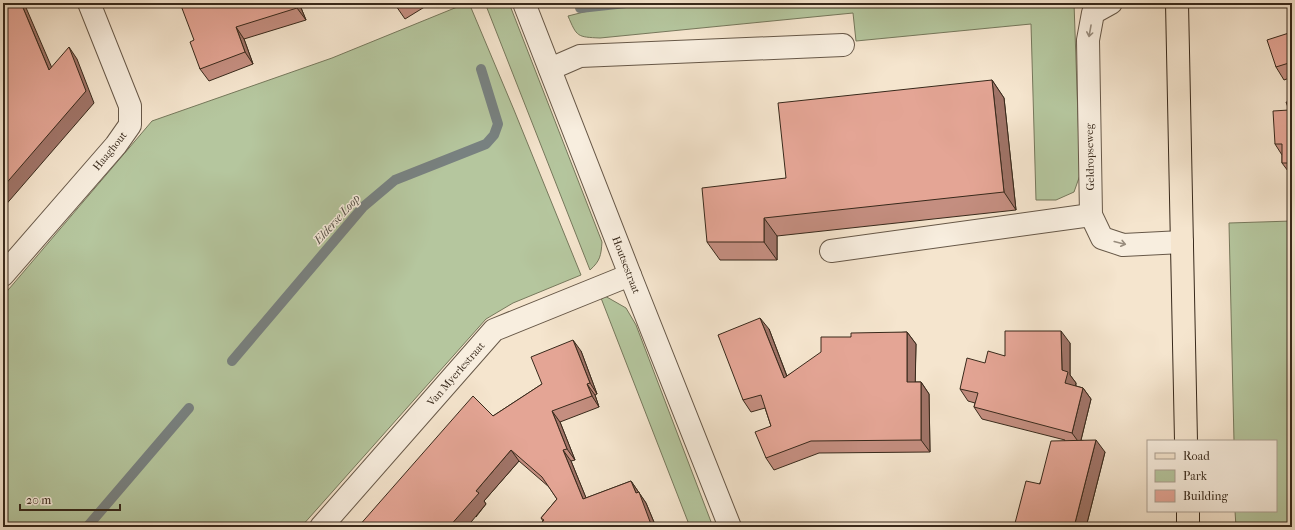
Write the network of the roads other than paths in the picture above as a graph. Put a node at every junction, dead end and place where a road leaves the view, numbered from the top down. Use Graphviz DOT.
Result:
graph roads {
  1 [pos="89,3"];
  2 [pos="524,3"];
  3 [pos="1111,3"];
  4 [pos="1178,3"];
  5 [pos="843,45"];
  6 [pos="550,69"];
  7 [pos="1091,215"];
  8 [pos="1182,242"];
  9 [pos="831,251"];
  10 [pos="3,275"];
  11 [pos="630,275"];
  12 [pos="1186,440"];
  13 [pos="1188,512"];
  14 [pos="320,527"];
  15 [pos="730,527"];
  16 [pos="1188,527"];
  1 -- 10 [label="street, Haaghout"];
  2 -- 6 [label="street, Houtsestraat"];
  3 -- 7 [label="street, Geldropseweg, one-way"];
  4 -- 8 [label="main road"];
  5 -- 6 [label="street"];
  6 -- 11 [label="street, Houtsestraat"];
  7 -- 8 [label="street, Geldropseweg, one-way"];
  7 -- 9 [label="street"];
  8 -- 12 [label="main road"];
  11 -- 14 [label="street, Van Myerlestraat"];
  11 -- 15 [label="street, Houtsestraat"];
  13 -- 16 [label="main road"];
}
